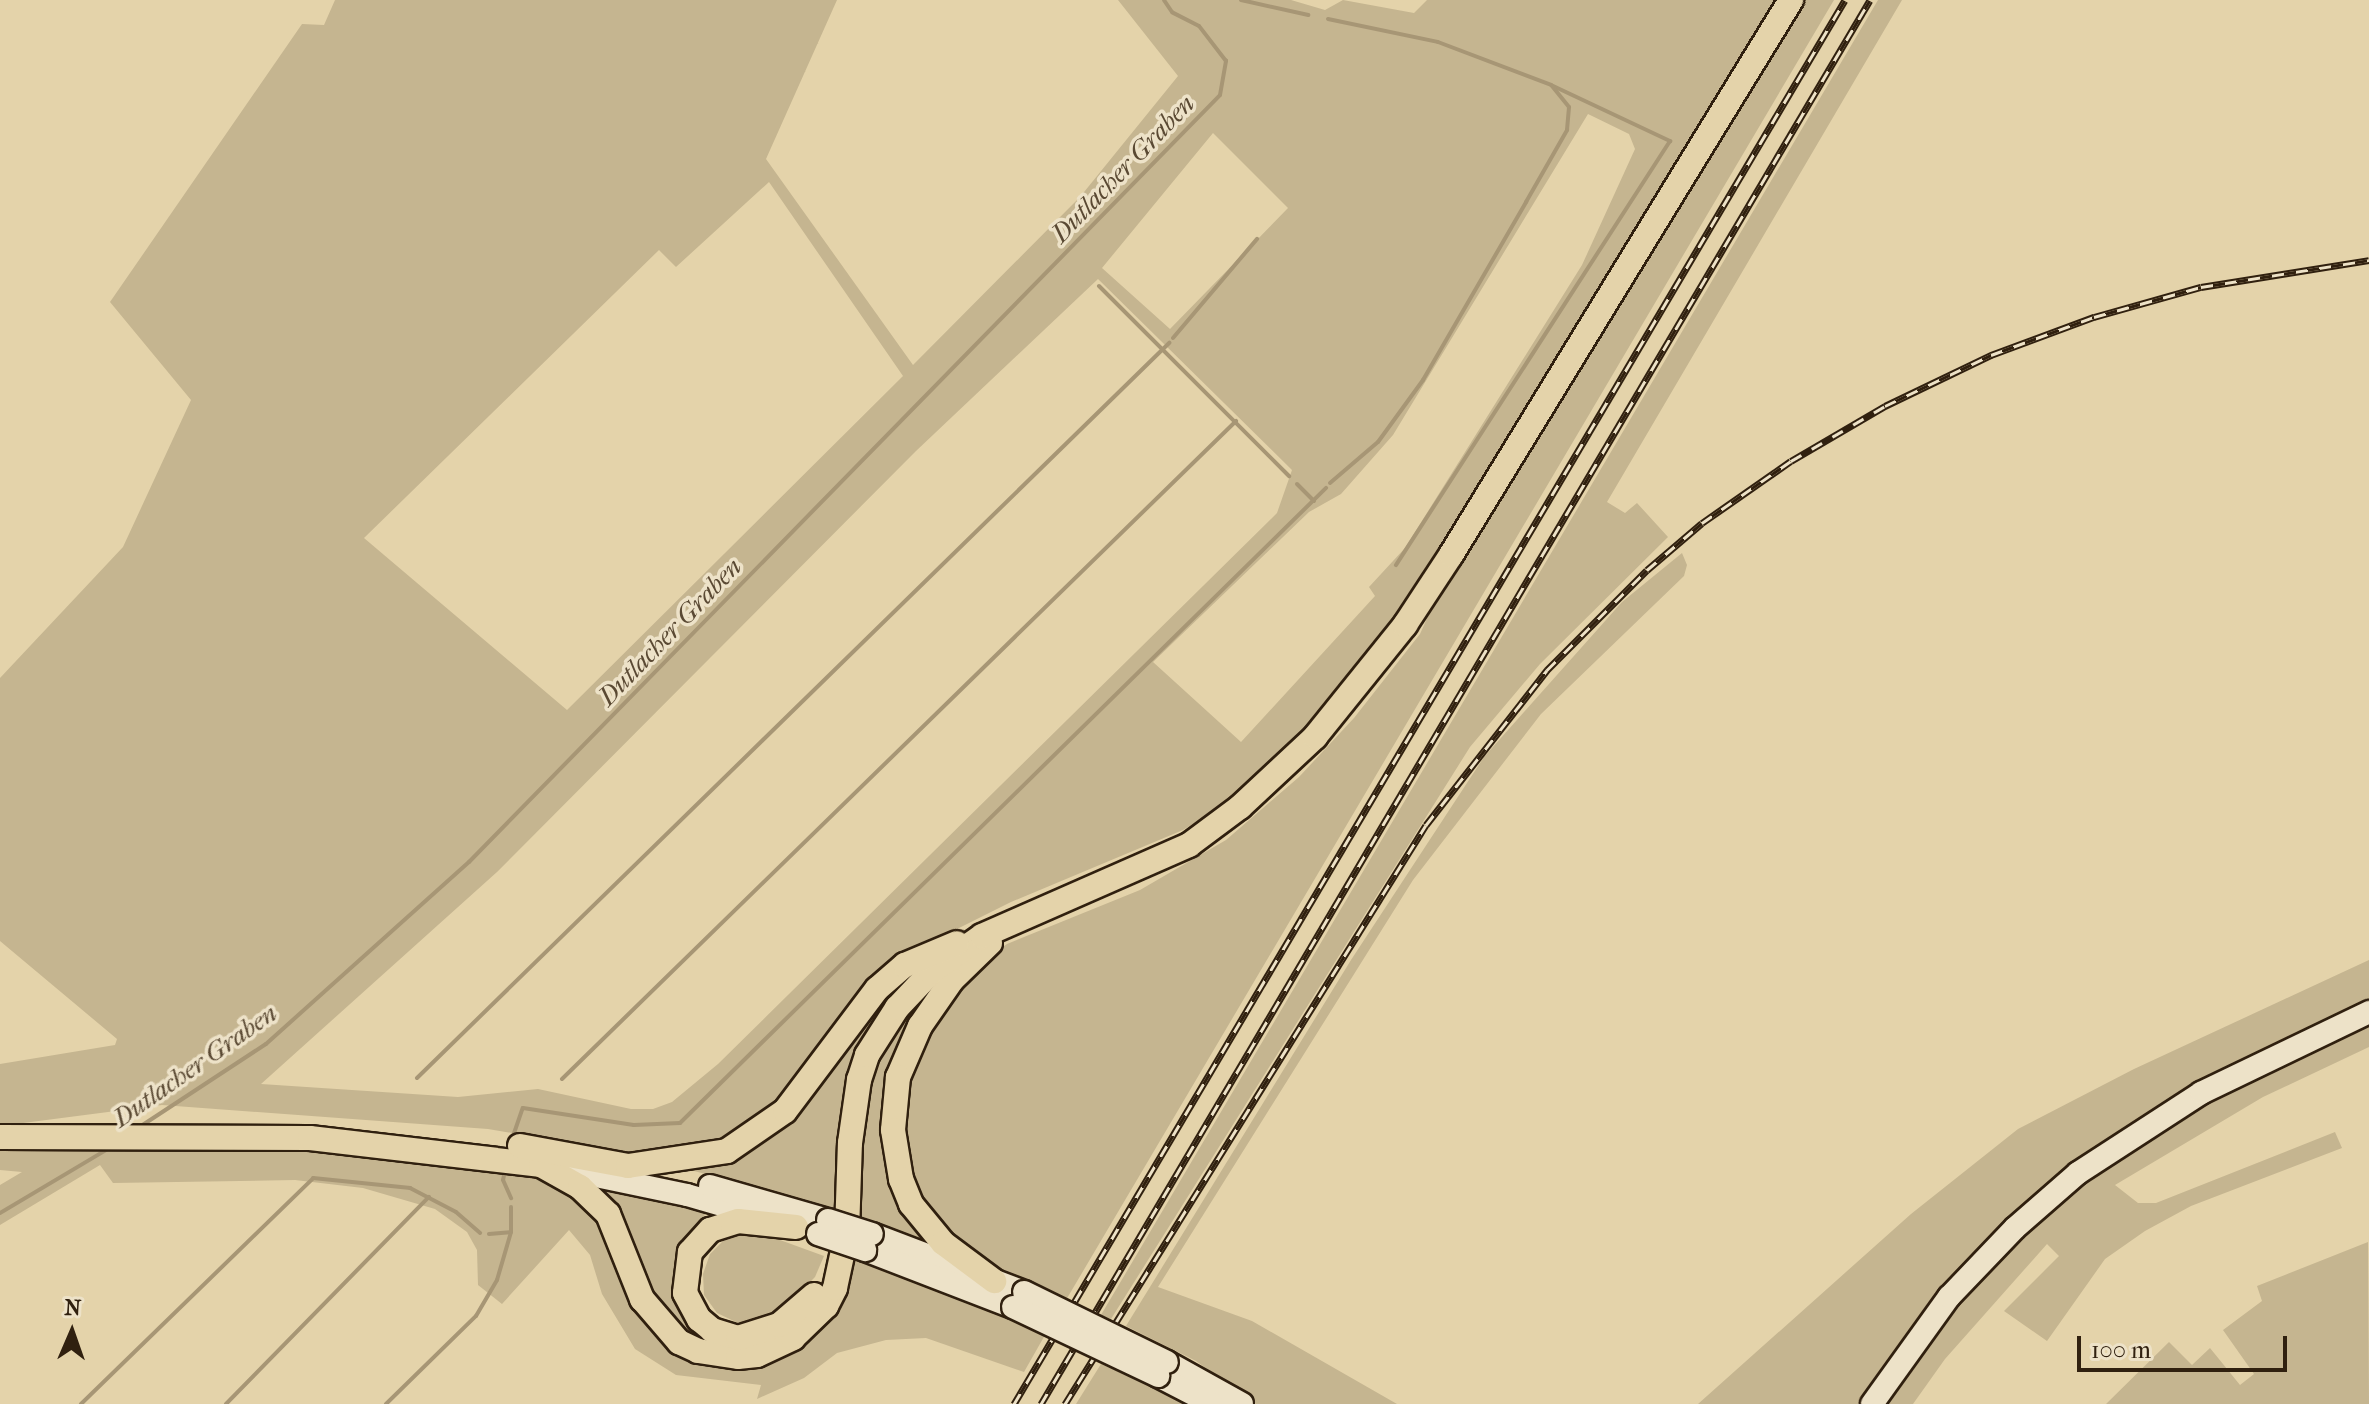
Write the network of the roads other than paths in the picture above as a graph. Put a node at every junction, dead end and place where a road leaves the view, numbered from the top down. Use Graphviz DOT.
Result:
graph roads {
  1 [pos="1791,0"];
  2 [pos="1007,923"];
  3 [pos="982,936"];
  4 [pos="2369,1012"];
  5 [pos="139,1128"];
  6 [pos="0,1136"];
  7 [pos="459,1144"];
  8 [pos="529,1158"];
  9 [pos="628,1166"];
  10 [pos="814,1227"];
  11 [pos="860,1247"];
  12 [pos="994,1281"];
  13 [pos="1018,1299"];
  14 [pos="1163,1369"];
  15 [pos="1212,1404"];
  16 [pos="1242,1404"];
  17 [pos="1872,1404"];
  1 -- 2 [label="main road"];
  2 -- 3 [label="main road"];
  2 -- 12 [label="main road"];
  3 -- 9 [label="main road"];
  3 -- 11 [label="main road"];
  4 -- 17 [label="main road"];
  5 -- 6 [label="main road"];
  5 -- 6 [label="main road"];
  5 -- 7 [label="main road"];
  5 -- 7 [label="main road"];
  7 -- 8 [label="main road"];
  8 -- 9 [label="main road"];
  8 -- 10 [label="main road"];
  8 -- 11 [label="main road"];
  9 -- 10 [label="main road"];
  10 -- 11 [label="main road, bridge"];
  10 -- 11 [label="main road"];
  11 -- 12 [label="main road"];
  11 -- 13 [label="main road"];
  12 -- 13 [label="main road"];
  13 -- 14 [label="main road, bridge"];
  14 -- 15 [label="main road"];
  14 -- 16 [label="main road"];
}
